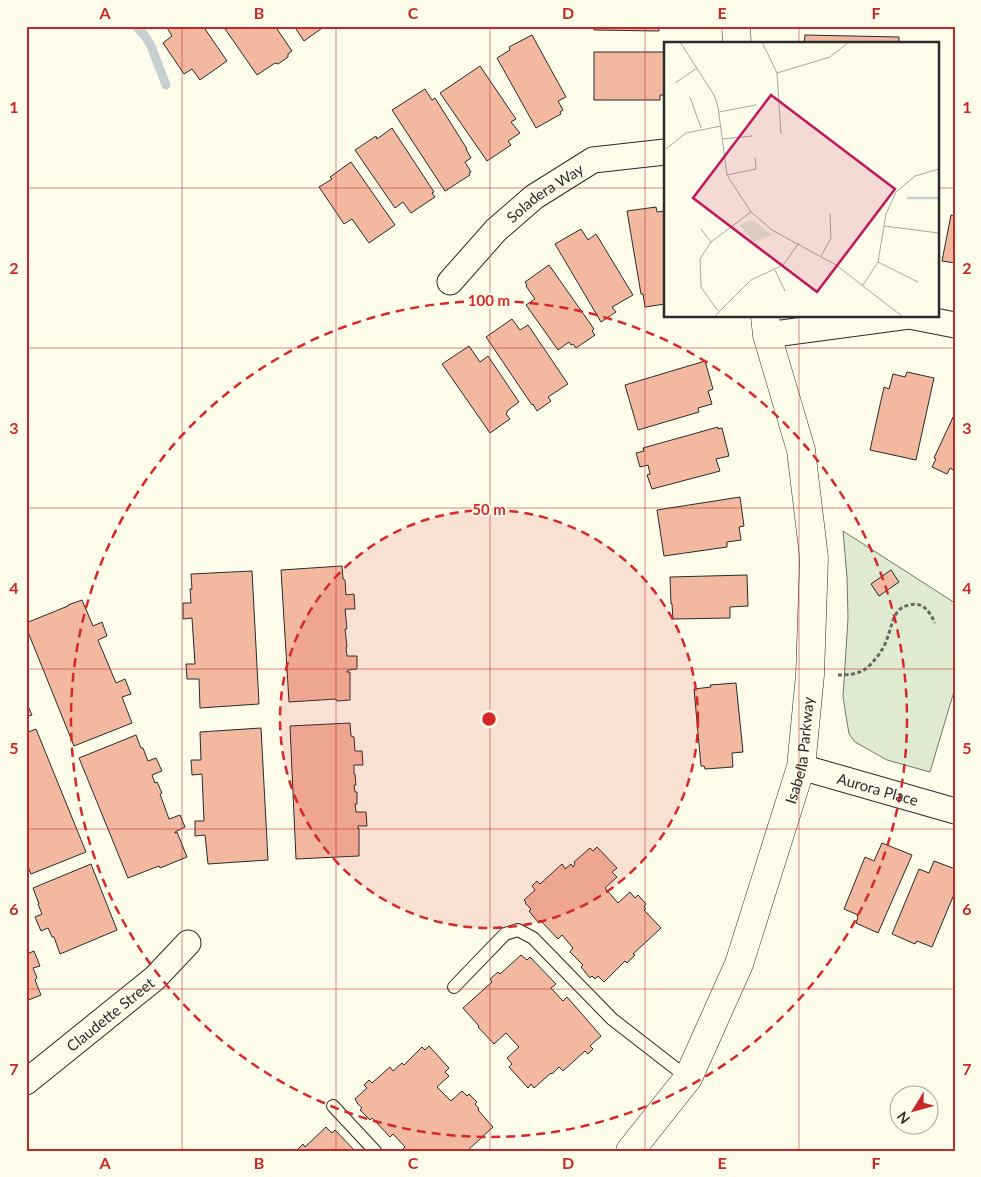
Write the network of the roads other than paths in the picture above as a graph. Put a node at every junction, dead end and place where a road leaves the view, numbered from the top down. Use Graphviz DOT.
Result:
graph roads {
  1 [pos="736,26"];
  2 [pos="737,42"];
  3 [pos="664,152"];
  4 [pos="450,282"];
  5 [pos="880,318"];
  6 [pos="919,318"];
  7 [pos="955,325"];
  8 [pos="766,326"];
  9 [pos="801,767"];
  10 [pos="955,812"];
  11 [pos="188,943"];
  12 [pos="454,987"];
  13 [pos="688,1078"];
  14 [pos="26,1082"];
  15 [pos="333,1106"];
  16 [pos="375,1151"];
  17 [pos="630,1151"];
  1 -- 2 [label="street"];
  3 -- 4 [label="street, Soladera Way"];
  5 -- 8 [label="street"];
  6 -- 7 [label="street"];
  8 -- 9 [label="street, Isabella Parkway"];
  9 -- 10 [label="street, Aurora Place"];
  9 -- 13 [label="street, Isabella Parkway"];
  11 -- 14 [label="street, Claudette Street"];
  12 -- 13 [label="lane"];
  13 -- 17 [label="street, Isabella Parkway"];
  15 -- 16 [label="lane"];
}
